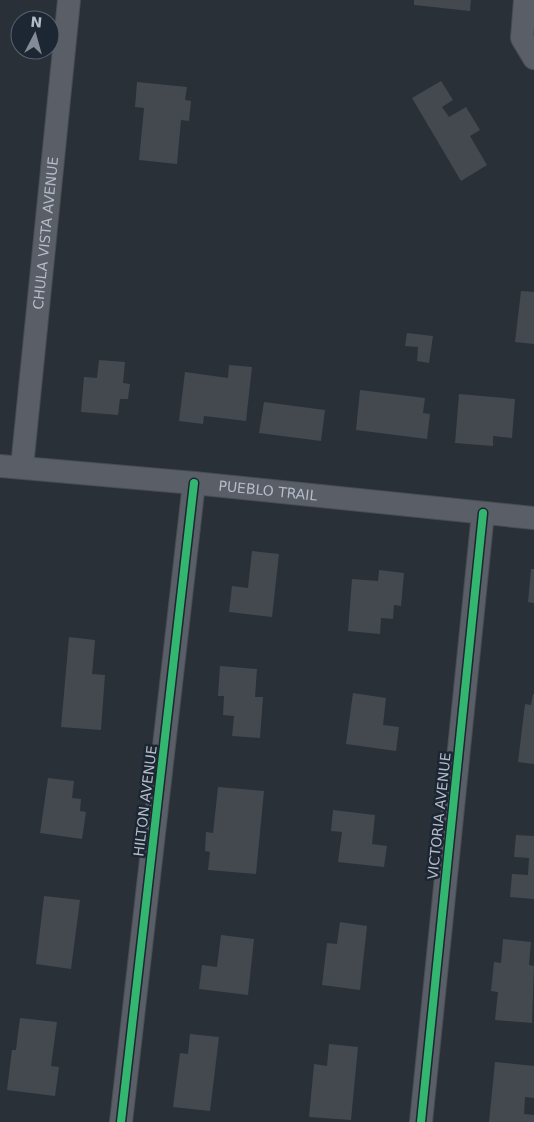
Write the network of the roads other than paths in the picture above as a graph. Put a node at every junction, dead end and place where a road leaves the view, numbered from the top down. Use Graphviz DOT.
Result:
graph roads {
  1 [pos="69,0"];
  2 [pos="525,0"];
  3 [pos="534,58"];
  4 [pos="11,466"];
  5 [pos="194,483"];
  6 [pos="483,513"];
  7 [pos="534,518"];
  8 [pos="121,1122"];
  9 [pos="421,1122"];
  1 -- 4 [label="street, CHULA VISTA AVENUE"];
  2 -- 3 [label="street"];
  4 -- 5 [label="street, PUEBLO TRAIL"];
  5 -- 6 [label="street, PUEBLO TRAIL"];
  5 -- 8 [label="street, HILTON AVENUE"];
  6 -- 7 [label="street, PUEBLO TRAIL"];
  6 -- 9 [label="street, VICTORIA AVENUE"];
}
